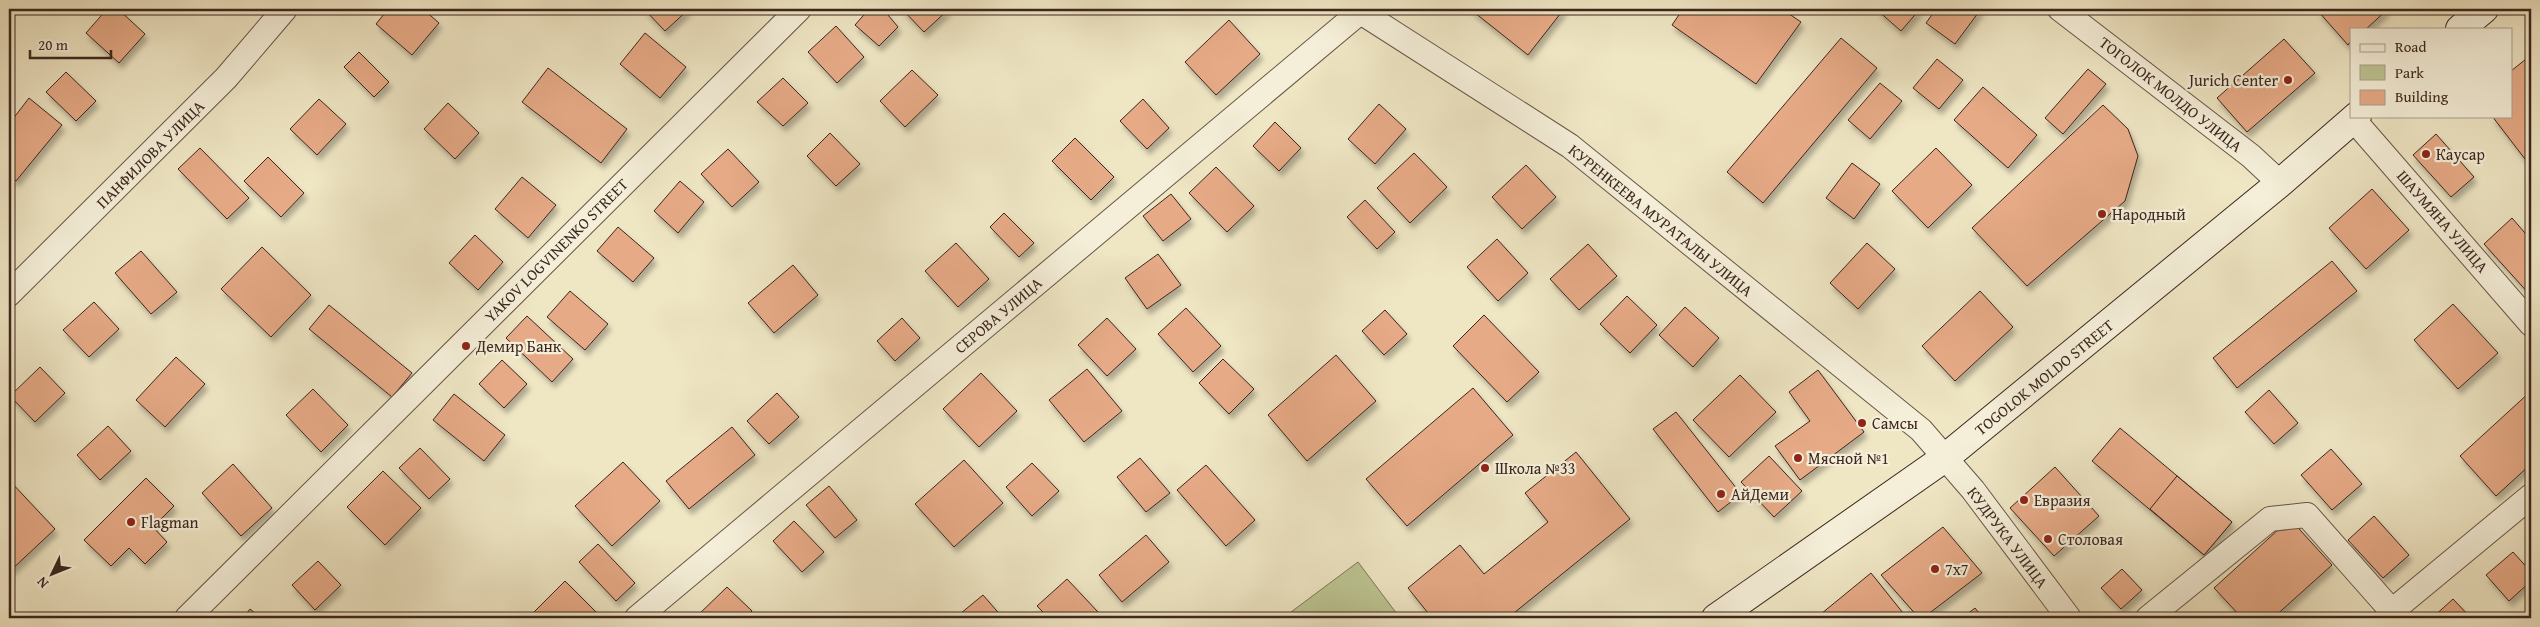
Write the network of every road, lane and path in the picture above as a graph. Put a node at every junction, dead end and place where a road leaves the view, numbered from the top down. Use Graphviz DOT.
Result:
graph roads {
  1 [pos="285,9"];
  2 [pos="799,9"];
  3 [pos="2060,9"];
  4 [pos="2484,9"];
  5 [pos="1358,10"];
  6 [pos="2461,28"];
  7 [pos="2355,118"];
  8 [pos="2280,183"];
  9 [pos="9,294"];
  10 [pos="2531,324"];
  11 [pos="1946,457"];
  12 [pos="2531,496"];
  13 [pos="2395,615"];
  14 [pos="187,618"];
  15 [pos="637,618"];
  16 [pos="1716,618"];
  17 [pos="2069,618"];
  18 [pos="2148,618"];
  1 -- 9 [label="street, ПАНФИЛОВА УЛИЦА"];
  2 -- 14 [label="street, YAKOV LOGVINENKO STREET"];
  3 -- 8 [label="street, ТОГОЛОК МОЛДО УЛИЦА"];
  4 -- 6 [label="main road"];
  5 -- 11 [label="street, КУРЕНКЕЕВА МУРАТАЛЫ УЛИЦА"];
  5 -- 15 [label="street, СЕРОВА УЛИЦА"];
  7 -- 8 [label="main road, TOGOLOK MOLDO STREET"];
  7 -- 10 [label="street, ШАУМЯНА УЛИЦА"];
  8 -- 11 [label="main road, TOGOLOK MOLDO STREET"];
  11 -- 16 [label="main road, TOGOLOK MOLDO STREET"];
  11 -- 17 [label="street, КУДРУКА УЛИЦА"];
  12 -- 13 [label="street"];
  13 -- 18 [label="street"];
}
